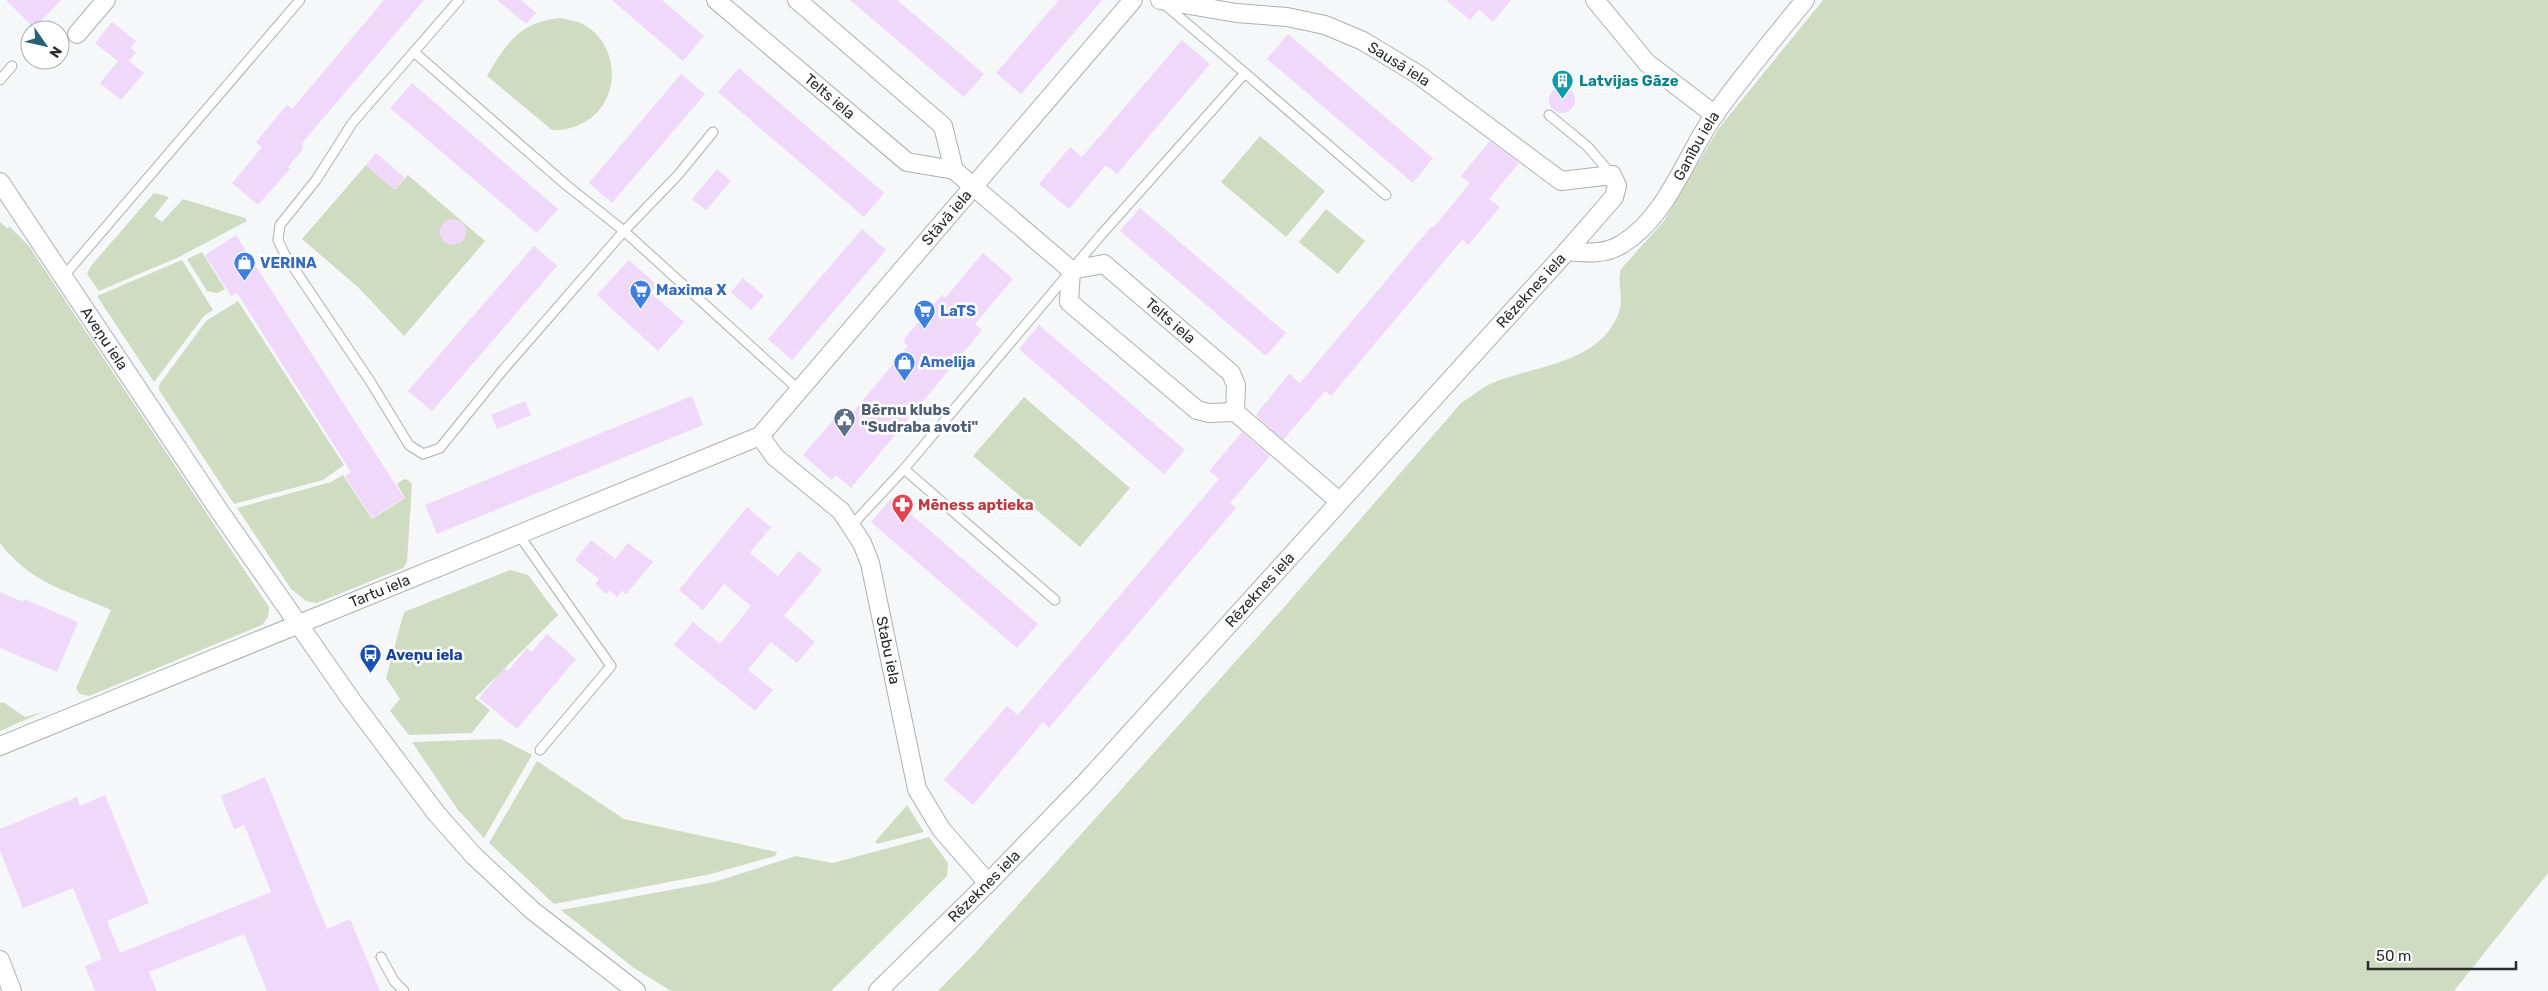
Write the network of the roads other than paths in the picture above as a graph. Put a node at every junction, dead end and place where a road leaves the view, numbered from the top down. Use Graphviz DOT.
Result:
graph roads {
  1 [pos="106,0"];
  2 [pos="459,0"];
  3 [pos="716,0"];
  4 [pos="797,0"];
  5 [pos="1133,0"];
  6 [pos="1159,0"];
  7 [pos="1595,0"];
  8 [pos="1805,0"];
  9 [pos="296,2"];
  10 [pos="78,34"];
  11 [pos="414,52"];
  12 [pos="12,66"];
  13 [pos="1245,73"];
  14 [pos="0,80"];
  15 [pos="1548,115"];
  16 [pos="1714,115"];
  17 [pos="713,132"];
  18 [pos="954,170"];
  19 [pos="1612,175"];
  20 [pos="0,182"];
  21 [pos="973,186"];
  22 [pos="1386,195"];
  23 [pos="624,231"];
  24 [pos="1567,251"];
  25 [pos="1071,270"];
  26 [pos="63,278"];
  27 [pos="799,390"];
  28 [pos="1235,412"];
  29 [pos="760,436"];
  30 [pos="904,469"];
  31 [pos="1339,500"];
  32 [pos="852,525"];
  33 [pos="520,534"];
  34 [pos="1055,600"];
  35 [pos="299,625"];
  36 [pos="0,746"];
  37 [pos="540,750"];
  38 [pos="988,883"];
  39 [pos="381,957"];
  40 [pos="0,960"];
  41 [pos="12,991"];
  42 [pos="404,991"];
  43 [pos="636,991"];
  44 [pos="878,991"];
  1 -- 10 [label="street"];
  2 -- 11 [label="lane"];
  3 -- 18 [label="street, Telts iela"];
  4 -- 18 [label="street"];
  5 -- 21 [label="street, Stāvā iela"];
  6 -- 13 [label="lane"];
  6 -- 19 [label="street, Sausā iela"];
  7 -- 16 [label="street"];
  8 -- 16 [label="street, Ganību iela"];
  9 -- 26 [label="lane"];
  11 -- 23 [label="lane"];
  11 -- 23 [label="lane"];
  12 -- 14 [label="lane"];
  13 -- 22 [label="lane"];
  13 -- 25 [label="lane"];
  15 -- 19 [label="lane"];
  16 -- 24 [label="street, Ganību iela"];
  17 -- 23 [label="lane"];
  18 -- 21 [label="street"];
  19 -- 24 [label="street, Rēzeknes iela"];
  20 -- 26 [label="street, Aveņu iela"];
  21 -- 25 [label="street"];
  21 -- 27 [label="street, Stāvā iela"];
  23 -- 27 [label="lane"];
  24 -- 31 [label="street, Rēzeknes iela"];
  25 -- 28 [label="street"];
  25 -- 28 [label="street, Telts iela"];
  25 -- 30 [label="lane"];
  26 -- 35 [label="street, Aveņu iela"];
  27 -- 29 [label="street, Stāvā iela"];
  28 -- 31 [label="street"];
  29 -- 32 [label="street, Stabu iela"];
  29 -- 33 [label="street, Tartu iela"];
  30 -- 32 [label="lane"];
  30 -- 34 [label="lane"];
  31 -- 38 [label="street, Rēzeknes iela"];
  32 -- 38 [label="street, Stabu iela"];
  33 -- 35 [label="street, Tartu iela"];
  33 -- 37 [label="lane"];
  35 -- 36 [label="street, Tartu iela"];
  35 -- 43 [label="street, Aveņu iela"];
  38 -- 44 [label="street, Rēzeknes iela"];
  39 -- 42 [label="lane"];
  40 -- 41 [label="street"];
}
